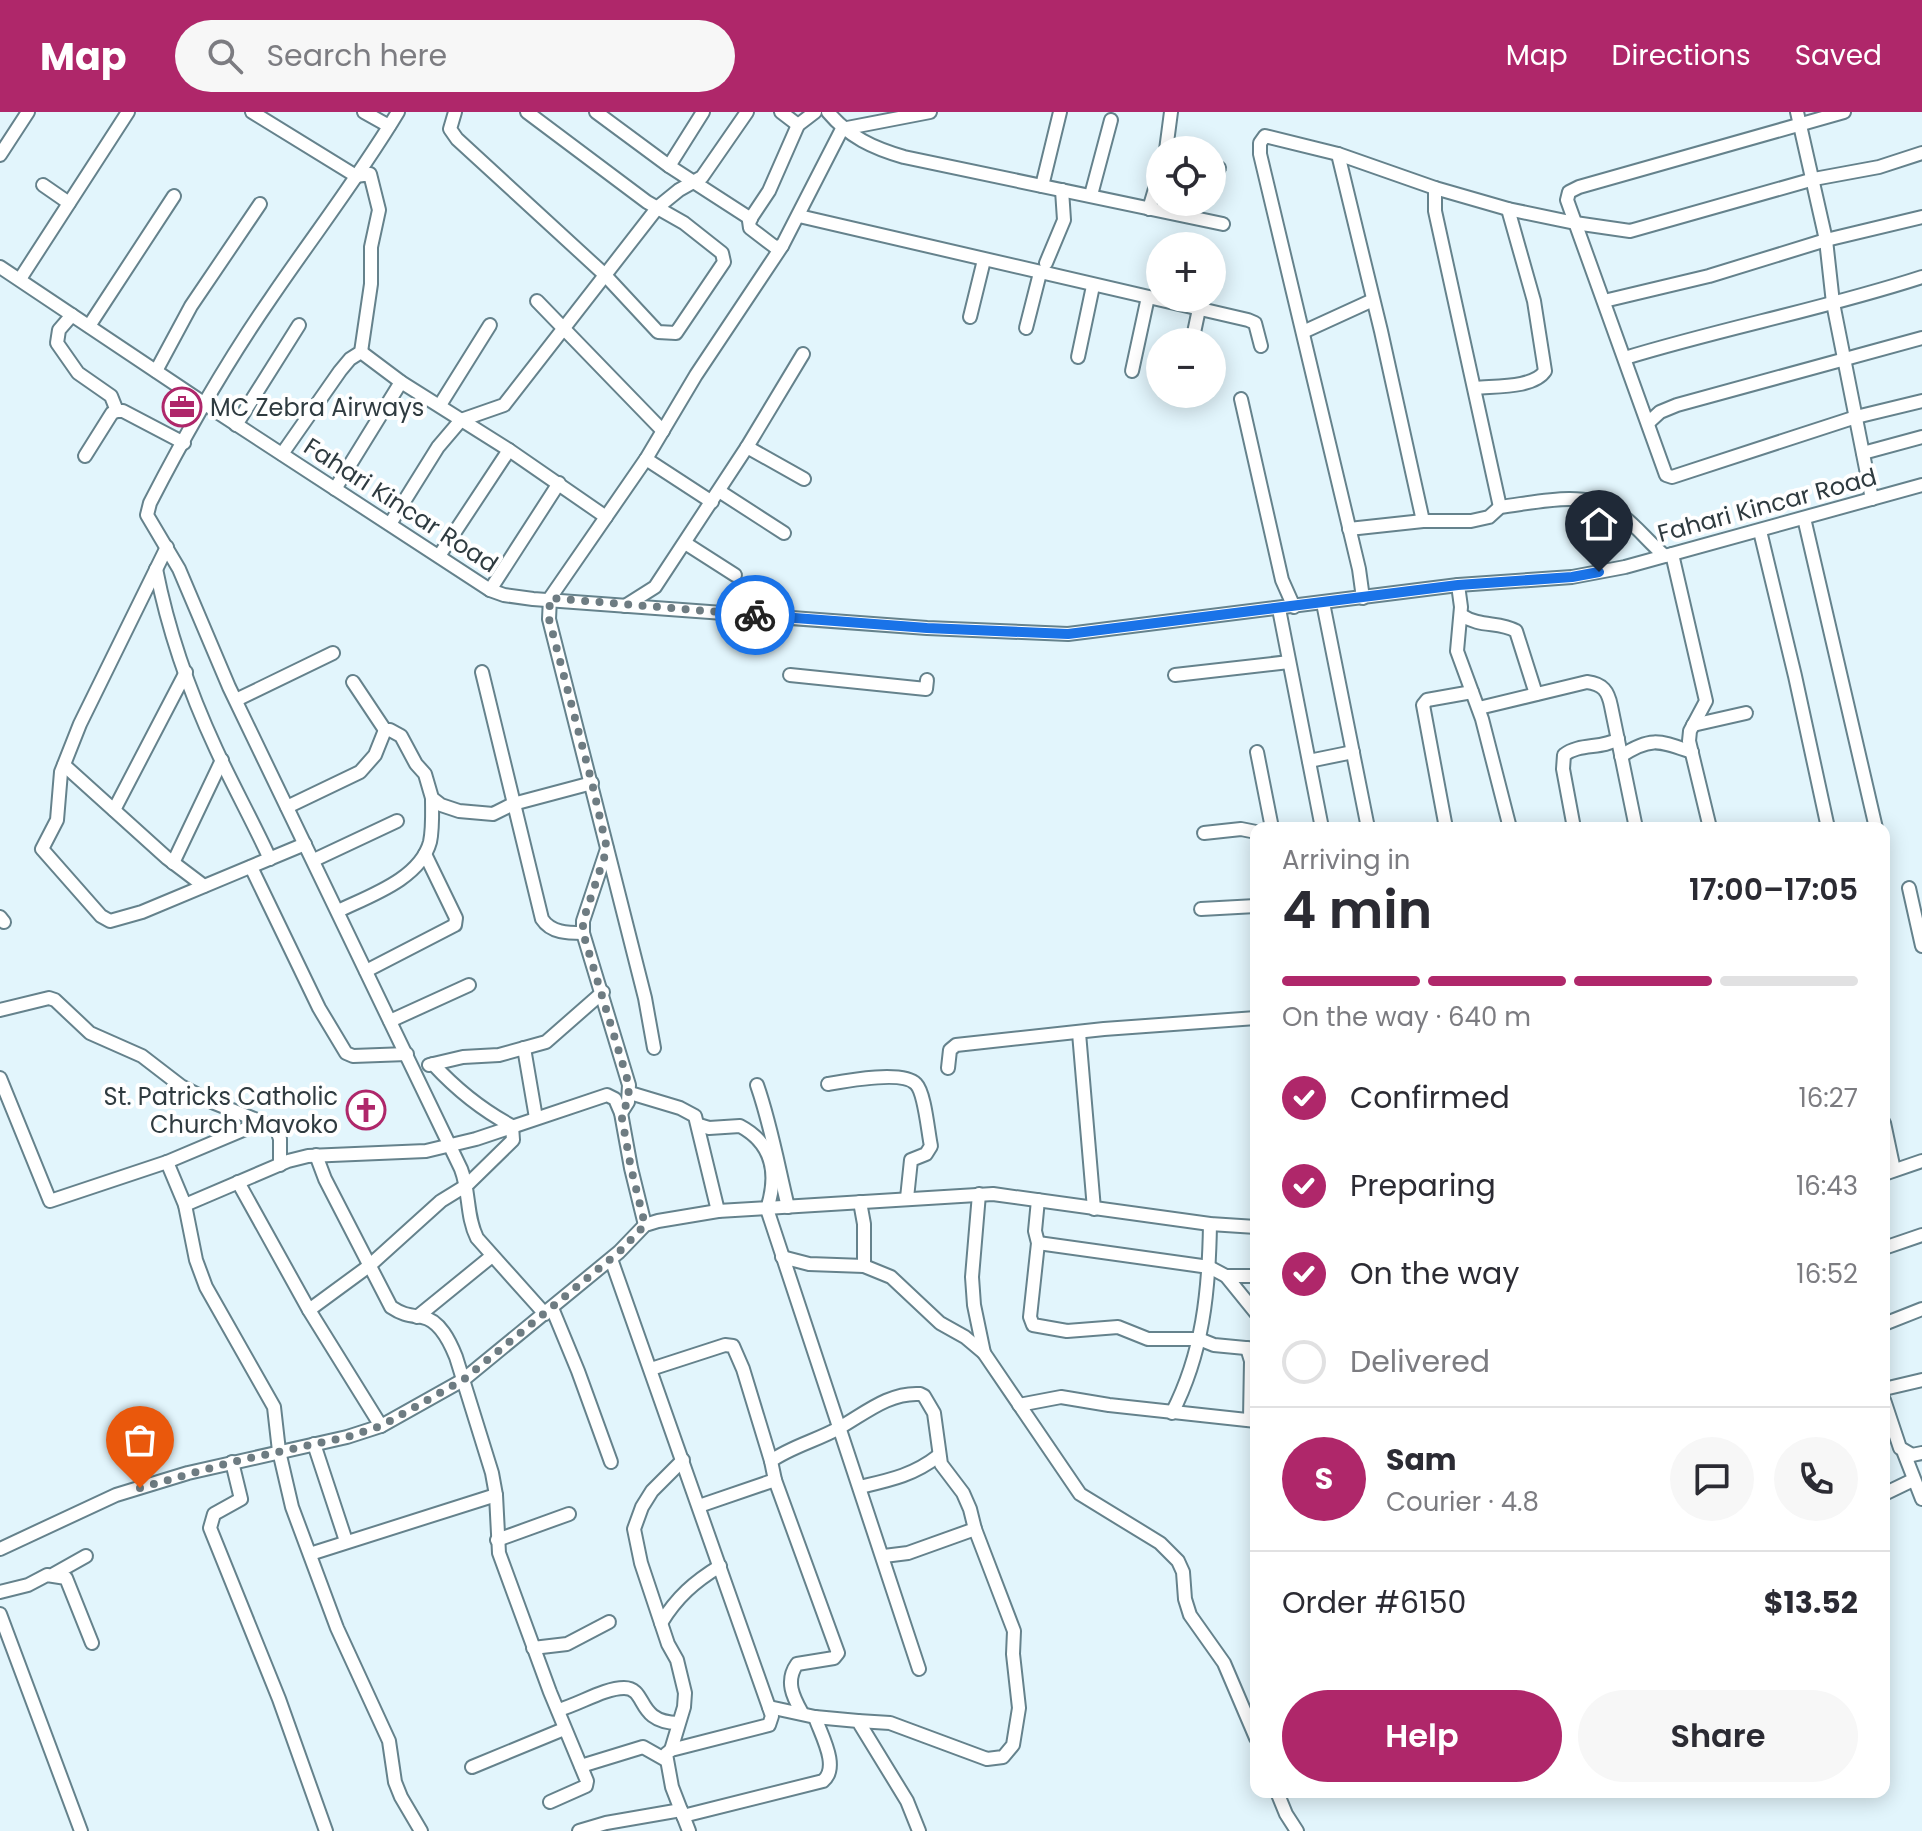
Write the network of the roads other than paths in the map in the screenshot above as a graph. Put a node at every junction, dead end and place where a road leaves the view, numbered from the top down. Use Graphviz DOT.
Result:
graph roads {
  1 [pos="28,112"];
  2 [pos="128,112"];
  3 [pos="252,112"];
  4 [pos="364,112"];
  5 [pos="398,112"];
  6 [pos="455,112"];
  7 [pos="596,112"];
  8 [pos="703,112"];
  9 [pos="747,112"];
  10 [pos="781,112"];
  11 [pos="815,112"];
  12 [pos="828,112"];
  13 [pos="930,112"];
  14 [pos="1060,112"];
  15 [pos="1171,112"];
  16 [pos="1844,112"];
  17 [pos="533,114"];
  18 [pos="1798,118"];
  19 [pos="1111,120"];
  20 [pos="798,125"];
  21 [pos="389,126"];
  22 [pos="842,129"];
  23 [pos="1168,136"];
  24 [pos="1922,153"];
  25 [pos="1338,154"];
  26 [pos="0,155"];
  27 [pos="669,166"];
  28 [pos="356,176"];
  29 [pos="1814,179"];
  30 [pos="696,182"];
  31 [pos="43,185"];
  32 [pos="1042,186"];
  33 [pos="1435,188"];
  34 [pos="1062,190"];
  35 [pos="1091,195"];
  36 [pos="174,196"];
  37 [pos="69,203"];
  38 [pos="260,204"];
  39 [pos="658,207"];
  40 [pos="1146,208"];
  41 [pos="1508,209"];
  42 [pos="799,216"];
  43 [pos="1184,216"];
  44 [pos="1922,217"];
  45 [pos="751,219"];
  46 [pos="1575,223"];
  47 [pos="1223,224"];
  48 [pos="1826,240"];
  49 [pos="782,246"];
  50 [pos="984,260"];
  51 [pos="0,267"];
  52 [pos="1043,268"];
  53 [pos="604,274"];
  54 [pos="1922,277"];
  55 [pos="20,279"];
  56 [pos="1093,286"];
  57 [pos="1146,297"];
  58 [pos="1373,300"];
  59 [pos="537,301"];
  60 [pos="1604,301"];
  61 [pos="1833,303"];
  62 [pos="1146,306"];
  63 [pos="1211,312"];
  64 [pos="72,315"];
  65 [pos="970,317"];
  66 [pos="299,325"];
  67 [pos="490,325"];
  68 [pos="89,326"];
  69 [pos="1026,328"];
  70 [pos="563,330"];
  71 [pos="1303,332"];
  72 [pos="1922,338"];
  73 [pos="1261,346"];
  74 [pos="361,352"];
  75 [pos="803,354"];
  76 [pos="1078,357"];
  77 [pos="1625,358"];
  78 [pos="1846,360"];
  79 [pos="156,371"];
  80 [pos="1132,371"];
  81 [pos="401,382"];
  82 [pos="1476,388"];
  83 [pos="1241,399"];
  84 [pos="1922,401"];
  85 [pos="205,404"];
  86 [pos="440,405"];
  87 [pos="117,411"];
  88 [pos="1856,417"];
  89 [pos="461,420"];
  90 [pos="1648,423"];
  91 [pos="236,425"];
  92 [pos="663,431"];
  93 [pos="1922,437"];
  94 [pos="184,443"];
  95 [pos="747,447"];
  96 [pos="509,450"];
  97 [pos="1863,453"];
  98 [pos="282,454"];
  99 [pos="85,456"];
  100 [pos="646,459"];
  101 [pos="804,479"];
  102 [pos="559,483"];
  103 [pos="1921,487"];
  104 [pos="335,489"];
  105 [pos="716,497"];
  106 [pos="1872,499"];
  107 [pos="1500,507"];
  108 [pos="606,517"];
  109 [pos="1804,518"];
  110 [pos="1423,521"];
  111 [pos="390,524"];
  112 [pos="1349,529"];
  113 [pos="1760,531"];
  114 [pos="784,533"];
  115 [pos="685,543"];
  116 [pos="167,547"];
  117 [pos="1668,555"];
  118 [pos="439,556"];
  119 [pos="156,569"];
  120 [pos="735,575"];
  121 [pos="1458,585"];
  122 [pos="490,590"];
  123 [pos="550,598"];
  124 [pos="1363,598"];
  125 [pos="1323,603"];
  126 [pos="625,606"];
  127 [pos="1294,607"];
  128 [pos="1279,609"];
  129 [pos="1461,615"];
  130 [pos="333,653"];
  131 [pos="1289,662"];
  132 [pos="186,672"];
  133 [pos="482,672"];
  134 [pos="790,675"];
  135 [pos="1175,675"];
  136 [pos="927,680"];
  137 [pos="353,682"];
  138 [pos="1472,692"];
  139 [pos="1536,694"];
  140 [pos="236,700"];
  141 [pos="1479,708"];
  142 [pos="1746,713"];
  143 [pos="1693,725"];
  144 [pos="385,730"];
  145 [pos="1618,739"];
  146 [pos="1257,752"];
  147 [pos="1353,752"];
  148 [pos="1692,752"];
  149 [pos="1621,756"];
  150 [pos="222,760"];
  151 [pos="1309,761"];
  152 [pos="64,765"];
  153 [pos="592,783"];
  154 [pos="432,798"];
  155 [pos="513,804"];
  156 [pos="287,807"];
  157 [pos="114,810"];
  158 [pos="397,821"];
  159 [pos="1271,822"];
  160 [pos="1321,822"];
  161 [pos="1367,822"];
  162 [pos="1445,822"];
  163 [pos="1508,822"];
  164 [pos="1573,822"];
  165 [pos="1635,822"];
  166 [pos="1709,822"];
  167 [pos="1827,822"];
  168 [pos="1875,822"];
  169 [pos="1250,831"];
  170 [pos="1204,833"];
  171 [pos="305,844"];
  172 [pos="607,849"];
  173 [pos="425,854"];
  174 [pos="270,859"];
  175 [pos="314,860"];
  176 [pos="173,863"];
  177 [pos="251,867"];
  178 [pos="204,886"];
  179 [pos="1909,888"];
  180 [pos="1250,906"];
  181 [pos="1201,909"];
  182 [pos="338,911"];
  183 [pos="583,933"];
  184 [pos="1922,946"];
  185 [pos="366,971"];
  186 [pos="469,985"];
  187 [pos="603,992"];
  188 [pos="0,1010"];
  189 [pos="1250,1019"];
  190 [pos="390,1021"];
  191 [pos="1079,1033"];
  192 [pos="524,1048"];
  193 [pos="654,1048"];
  194 [pos="407,1054"];
  195 [pos="433,1064"];
  196 [pos="948,1068"];
  197 [pos="414,1069"];
  198 [pos="0,1078"];
  199 [pos="828,1084"];
  200 [pos="757,1085"];
  201 [pos="630,1093"];
  202 [pos="621,1113"];
  203 [pos="536,1118"];
  204 [pos="262,1122"];
  205 [pos="699,1125"];
  206 [pos="512,1126"];
  207 [pos="449,1143"];
  208 [pos="316,1155"];
  209 [pos="1922,1161"];
  210 [pos="167,1162"];
  211 [pos="280,1165"];
  212 [pos="1890,1172"];
  213 [pos="238,1182"];
  214 [pos="467,1185"];
  215 [pos="979,1194"];
  216 [pos="907,1198"];
  217 [pos="1038,1200"];
  218 [pos="860,1202"];
  219 [pos="185,1205"];
  220 [pos="788,1207"];
  221 [pos="767,1209"];
  222 [pos="1094,1209"];
  223 [pos="718,1211"];
  224 [pos="1210,1224"];
  225 [pos="645,1225"];
  226 [pos="1250,1227"];
  227 [pos="1922,1235"];
  228 [pos="1038,1243"];
  229 [pos="1890,1246"];
  230 [pos="492,1256"];
  231 [pos="782,1257"];
  232 [pos="611,1259"];
  233 [pos="369,1266"];
  234 [pos="864,1266"];
  235 [pos="1209,1267"];
  236 [pos="1226,1276"];
  237 [pos="1250,1276"];
  238 [pos="1250,1306"];
  239 [pos="1922,1309"];
  240 [pos="309,1310"];
  241 [pos="548,1311"];
  242 [pos="417,1317"];
  243 [pos="1890,1322"];
  244 [pos="1199,1339"];
  245 [pos="1250,1348"];
  246 [pos="984,1353"];
  247 [pos="651,1369"];
  248 [pos="463,1380"];
  249 [pos="1922,1380"];
  250 [pos="1890,1388"];
  251 [pos="1019,1405"];
  252 [pos="1172,1413"];
  253 [pos="1890,1417"];
  254 [pos="1250,1420"];
  255 [pos="381,1426"];
  256 [pos="841,1428"];
  257 [pos="314,1444"];
  258 [pos="1902,1450"];
  259 [pos="279,1451"];
  260 [pos="1890,1451"];
  261 [pos="1922,1453"];
  262 [pos="938,1456"];
  263 [pos="683,1460"];
  264 [pos="771,1461"];
  265 [pos="232,1462"];
  266 [pos="611,1462"];
  267 [pos="775,1480"];
  268 [pos="1913,1480"];
  269 [pos="860,1487"];
  270 [pos="1890,1491"];
  271 [pos="496,1495"];
  272 [pos="1922,1499"];
  273 [pos="699,1506"];
  274 [pos="569,1514"];
  275 [pos="975,1529"];
  276 [pos="497,1540"];
  277 [pos="346,1541"];
  278 [pos="0,1549"];
  279 [pos="310,1554"];
  280 [pos="86,1556"];
  281 [pos="884,1556"];
  282 [pos="720,1566"];
  283 [pos="54,1574"];
  284 [pos="0,1592"];
  285 [pos="0,1614"];
  286 [pos="609,1622"];
  287 [pos="661,1623"];
  288 [pos="92,1643"];
  289 [pos="533,1648"];
  290 [pos="919,1669"];
  291 [pos="769,1707"];
  292 [pos="558,1710"];
  293 [pos="802,1713"];
  294 [pos="815,1717"];
  295 [pos="858,1721"];
  296 [pos="678,1723"];
  297 [pos="1250,1724"];
  298 [pos="564,1729"];
  299 [pos="668,1755"];
  300 [pos="581,1766"];
  301 [pos="472,1767"];
  302 [pos="1279,1798"];
  303 [pos="550,1802"];
  304 [pos="682,1813"];
  305 [pos="81,1831"];
  306 [pos="326,1831"];
  307 [pos="421,1831"];
  308 [pos="579,1831"];
  309 [pos="689,1831"];
  310 [pos="919,1831"];
  311 [pos="1297,1831"];
  1 -- 26 [label="street"];
  2 -- 37 [label="street"];
  3 -- 28 [label="street"];
  4 -- 21 [label="street"];
  5 -- 21 [label="street"];
  6 -- 53 [label="street"];
  7 -- 27 [label="street"];
  8 -- 27 [label="street"];
  9 -- 30 [label="street"];
  10 -- 20 [label="street"];
  11 -- 20 [label="street"];
  12 -- 22 [label="street"];
  13 -- 22 [label="street"];
  14 -- 32 [label="street"];
  15 -- 23 [label="street"];
  16 -- 18 [label="street"];
  17 -- 39 [label="street"];
  18 -- 29 [label="street"];
  18 -- 46 [label="street"];
  19 -- 35 [label="street"];
  20 -- 45 [label="street"];
  21 -- 28 [label="street"];
  22 -- 32 [label="street"];
  22 -- 42 [label="street"];
  24 -- 29 [label="street"];
  25 -- 33 [label="street"];
  25 -- 58 [label="street"];
  25 -- 71 [label="street"];
  27 -- 30 [label="street"];
  28 -- 74 [label="street"];
  28 -- 85 [label="street"];
  29 -- 46 [label="street"];
  29 -- 48 [label="street"];
  30 -- 39 [label="street"];
  30 -- 45 [label="street"];
  31 -- 37 [label="street"];
  32 -- 34 [label="street"];
  33 -- 41 [label="street"];
  33 -- 82 [label="street"];
  34 -- 35 [label="street"];
  34 -- 52 [label="street"];
  35 -- 40 [label="street"];
  36 -- 68 [label="street"];
  37 -- 55 [label="street"];
  38 -- 79 [label="street"];
  39 -- 53 [label="street"];
  39 -- 53 [label="street"];
  41 -- 46 [label="street"];
  41 -- 82 [label="street"];
  42 -- 49 [label="street"];
  42 -- 50 [label="street"];
  43 -- 47 [label="street"];
  44 -- 48 [label="street"];
  45 -- 49 [label="street"];
  46 -- 60 [label="street"];
  48 -- 60 [label="street"];
  48 -- 61 [label="street"];
  49 -- 92 [label="street"];
  50 -- 52 [label="street"];
  50 -- 65 [label="street"];
  51 -- 55 [label="street, Fahari Kincar Road"];
  52 -- 56 [label="street"];
  52 -- 69 [label="street"];
  53 -- 70 [label="street"];
  54 -- 61 [label="street"];
  55 -- 64 [label="street, Fahari Kincar Road"];
  56 -- 57 [label="street"];
  56 -- 76 [label="street"];
  58 -- 71 [label="street"];
  58 -- 110 [label="street"];
  59 -- 70 [label="street"];
  60 -- 77 [label="street"];
  61 -- 77 [label="street"];
  61 -- 78 [label="street"];
  62 -- 80 [label="street"];
  63 -- 73 [label="street"];
  64 -- 68 [label="street, Fahari Kincar Road"];
  64 -- 87 [label="street"];
  66 -- 91 [label="street"];
  67 -- 86 [label="street"];
  68 -- 79 [label="street, Fahari Kincar Road"];
  70 -- 89 [label="street"];
  70 -- 92 [label="street"];
  71 -- 112 [label="street"];
  72 -- 78 [label="street"];
  74 -- 81 [label="street"];
  74 -- 98 [label="street"];
  75 -- 95 [label="street"];
  77 -- 90 [label="street"];
  78 -- 88 [label="street"];
  78 -- 90 [label="street"];
  79 -- 85 [label="street, Fahari Kincar Road"];
  81 -- 86 [label="street"];
  81 -- 104 [label="street"];
  82 -- 107 [label="street"];
  83 -- 127 [label="street"];
  84 -- 88 [label="street"];
  85 -- 91 [label="street, Fahari Kincar Road"];
  85 -- 94 [label="street"];
  86 -- 89 [label="street"];
  87 -- 94 [label="street"];
  87 -- 99 [label="street"];
  88 -- 90 [label="street"];
  88 -- 97 [label="street"];
  89 -- 96 [label="street"];
  89 -- 111 [label="street"];
  91 -- 98 [label="street, Fahari Kincar Road"];
  92 -- 100 [label="street"];
  93 -- 97 [label="street"];
  94 -- 116 [label="street"];
  95 -- 101 [label="street"];
  95 -- 105 [label="street"];
  96 -- 102 [label="street"];
  96 -- 118 [label="street"];
  97 -- 106 [label="street"];
  98 -- 104 [label="street, Fahari Kincar Road"];
  100 -- 105 [label="street"];
  100 -- 108 [label="street"];
  102 -- 108 [label="street"];
  102 -- 122 [label="street"];
  103 -- 106 [label="street, Fahari Kincar Road"];
  104 -- 111 [label="street, Fahari Kincar Road"];
  105 -- 114 [label="street"];
  105 -- 115 [label="street"];
  106 -- 109 [label="street, Fahari Kincar Road"];
  107 -- 110 [label="street"];
  107 -- 117 [label="street"];
  108 -- 123 [label="street"];
  109 -- 113 [label="street, Fahari Kincar Road"];
  109 -- 168 [label="street"];
  110 -- 112 [label="street"];
  111 -- 118 [label="street, Fahari Kincar Road"];
  112 -- 124 [label="street"];
  113 -- 117 [label="street, Fahari Kincar Road"];
  113 -- 167 [label="street"];
  115 -- 120 [label="street"];
  115 -- 126 [label="street"];
  116 -- 119 [label="street"];
  116 -- 140 [label="street"];
  117 -- 121 [label="street, Fahari Kincar Road"];
  117 -- 143 [label="street"];
  118 -- 122 [label="street, Fahari Kincar Road"];
  119 -- 132 [label="street"];
  119 -- 152 [label="street"];
  121 -- 124 [label="street, Fahari Kincar Road"];
  121 -- 129 [label="street"];
  122 -- 123 [label="street, Fahari Kincar Road"];
  123 -- 126 [label="street, Fahari Kincar Road"];
  123 -- 153 [label="street"];
  124 -- 125 [label="street, Fahari Kincar Road"];
  125 -- 127 [label="street, Fahari Kincar Road"];
  125 -- 147 [label="street"];
  126 -- 128 [label="street, Fahari Kincar Road"];
  127 -- 128 [label="street, Fahari Kincar Road"];
  128 -- 131 [label="street"];
  129 -- 138 [label="street"];
  129 -- 139 [label="street"];
  130 -- 140 [label="street"];
  131 -- 135 [label="street"];
  131 -- 151 [label="street"];
  132 -- 150 [label="street"];
  132 -- 157 [label="street"];
  133 -- 155 [label="street"];
  134 -- 136 [label="street"];
  137 -- 144 [label="street"];
  138 -- 141 [label="street"];
  138 -- 162 [label="street"];
  139 -- 141 [label="street"];
  139 -- 145 [label="street"];
  140 -- 156 [label="street"];
  141 -- 163 [label="street"];
  142 -- 143 [label="street"];
  143 -- 148 [label="street"];
  144 -- 154 [label="street"];
  144 -- 156 [label="street"];
  145 -- 149 [label="street"];
  145 -- 164 [label="street"];
  146 -- 159 [label="street"];
  147 -- 151 [label="street"];
  147 -- 161 [label="street"];
  148 -- 149 [label="street"];
  148 -- 166 [label="street"];
  149 -- 165 [label="street"];
  150 -- 174 [label="street"];
  150 -- 176 [label="street"];
  151 -- 160 [label="street"];
  152 -- 157 [label="street"];
  152 -- 178 [label="street"];
  153 -- 155 [label="street"];
  153 -- 172 [label="street"];
  154 -- 155 [label="street"];
  154 -- 173 [label="street"];
  155 -- 183 [label="street"];
  156 -- 171 [label="street"];
  157 -- 176 [label="street"];
  158 -- 175 [label="street"];
  169 -- 170 [label="street"];
  171 -- 174 [label="street"];
  171 -- 175 [label="street"];
  172 -- 183 [label="street"];
  172 -- 193 [label="street"];
  173 -- 182 [label="street"];
  173 -- 185 [label="street"];
  174 -- 177 [label="street"];
  175 -- 182 [label="street"];
  176 -- 178 [label="street"];
  177 -- 178 [label="street"];
  177 -- 194 [label="street"];
  179 -- 184 [label="street"];
  180 -- 181 [label="street"];
  182 -- 185 [label="street"];
  183 -- 187 [label="street"];
  185 -- 190 [label="street"];
  186 -- 190 [label="street"];
  187 -- 192 [label="street"];
  187 -- 201 [label="street"];
  188 -- 204 [label="street"];
  189 -- 191 [label="street"];
  190 -- 194 [label="street"];
  191 -- 196 [label="street"];
  191 -- 222 [label="street"];
  192 -- 195 [label="street"];
  192 -- 203 [label="street"];
  194 -- 197 [label="street"];
  195 -- 197 [label="street"];
  195 -- 206 [label="street"];
  197 -- 207 [label="street"];
  198 -- 210 [label="street"];
  199 -- 216 [label="street"];
  200 -- 220 [label="street"];
  201 -- 202 [label="street"];
  201 -- 205 [label="street"];
  202 -- 203 [label="street"];
  202 -- 225 [label="street"];
  203 -- 206 [label="street"];
  204 -- 210 [label="street"];
  204 -- 211 [label="street"];
  205 -- 221 [label="street"];
  205 -- 223 [label="street"];
  206 -- 207 [label="street"];
  206 -- 214 [label="street"];
  207 -- 208 [label="street"];
  207 -- 214 [label="street"];
  208 -- 211 [label="street"];
  208 -- 233 [label="street"];
  209 -- 212 [label="street"];
  210 -- 219 [label="street"];
  211 -- 213 [label="street"];
  213 -- 219 [label="street"];
  213 -- 240 [label="street"];
  214 -- 230 [label="street"];
  214 -- 233 [label="street"];
  215 -- 216 [label="street"];
  215 -- 217 [label="street"];
  215 -- 246 [label="street"];
  216 -- 218 [label="street"];
  217 -- 222 [label="street"];
  217 -- 228 [label="street"];
  218 -- 220 [label="street"];
  218 -- 234 [label="street"];
  219 -- 259 [label="street"];
  220 -- 221 [label="street"];
  221 -- 223 [label="street"];
  221 -- 231 [label="street"];
  222 -- 224 [label="street"];
  223 -- 225 [label="street"];
  224 -- 226 [label="street"];
  224 -- 235 [label="street"];
  225 -- 232 [label="street"];
  227 -- 229 [label="street"];
  228 -- 235 [label="street"];
  228 -- 244 [label="street"];
  230 -- 241 [label="street"];
  230 -- 242 [label="street"];
  231 -- 234 [label="street"];
  231 -- 256 [label="street"];
  232 -- 241 [label="street"];
  232 -- 247 [label="street"];
  233 -- 240 [label="street"];
  233 -- 242 [label="street"];
  234 -- 246 [label="street"];
  235 -- 236 [label="street"];
  235 -- 244 [label="street"];
  236 -- 237 [label="street"];
  236 -- 238 [label="street"];
  239 -- 243 [label="street"];
  240 -- 255 [label="street"];
  241 -- 248 [label="street"];
  241 -- 266 [label="street"];
  242 -- 248 [label="street"];
  244 -- 245 [label="street"];
  244 -- 252 [label="street"];
  246 -- 251 [label="street"];
  247 -- 263 [label="street"];
  247 -- 264 [label="street"];
  248 -- 255 [label="street"];
  248 -- 271 [label="street"];
  249 -- 250 [label="street"];
  251 -- 252 [label="street"];
  251 -- 297 [label="street"];
  252 -- 254 [label="street"];
  253 -- 258 [label="street"];
  255 -- 257 [label="street"];
  256 -- 262 [label="street"];
  256 -- 264 [label="street"];
  256 -- 269 [label="street"];
  257 -- 259 [label="street"];
  257 -- 277 [label="street"];
  258 -- 260 [label="street"];
  258 -- 261 [label="street"];
  258 -- 268 [label="street"];
  259 -- 265 [label="street"];
  259 -- 279 [label="street"];
  262 -- 269 [label="street"];
  262 -- 275 [label="street"];
  263 -- 273 [label="street"];
  263 -- 287 [label="street"];
  264 -- 267 [label="street"];
  265 -- 278 [label="street"];
  265 -- 306 [label="street"];
  267 -- 273 [label="street"];
  267 -- 293 [label="street"];
  268 -- 270 [label="street"];
  268 -- 272 [label="street"];
  269 -- 281 [label="street"];
  271 -- 276 [label="street"];
  271 -- 277 [label="street"];
  273 -- 282 [label="street"];
  274 -- 276 [label="street"];
  275 -- 281 [label="street"];
  275 -- 295 [label="street"];
  276 -- 289 [label="street"];
  277 -- 279 [label="street"];
  279 -- 307 [label="street"];
  280 -- 283 [label="street"];
  281 -- 290 [label="street"];
  282 -- 287 [label="street"];
  282 -- 291 [label="street"];
  283 -- 284 [label="street"];
  283 -- 288 [label="street"];
  285 -- 305 [label="street"];
  286 -- 289 [label="street"];
  287 -- 296 [label="street"];
  289 -- 292 [label="street"];
  291 -- 293 [label="street"];
  291 -- 299 [label="street"];
  292 -- 296 [label="street"];
  292 -- 298 [label="street"];
  293 -- 294 [label="street"];
  294 -- 295 [label="street"];
  294 -- 304 [label="street"];
  295 -- 310 [label="street"];
  296 -- 299 [label="street"];
  298 -- 300 [label="street"];
  298 -- 301 [label="street"];
  299 -- 300 [label="street"];
  299 -- 304 [label="street"];
  300 -- 303 [label="street"];
  302 -- 311 [label="street"];
  304 -- 308 [label="street"];
  304 -- 309 [label="street"];
}
